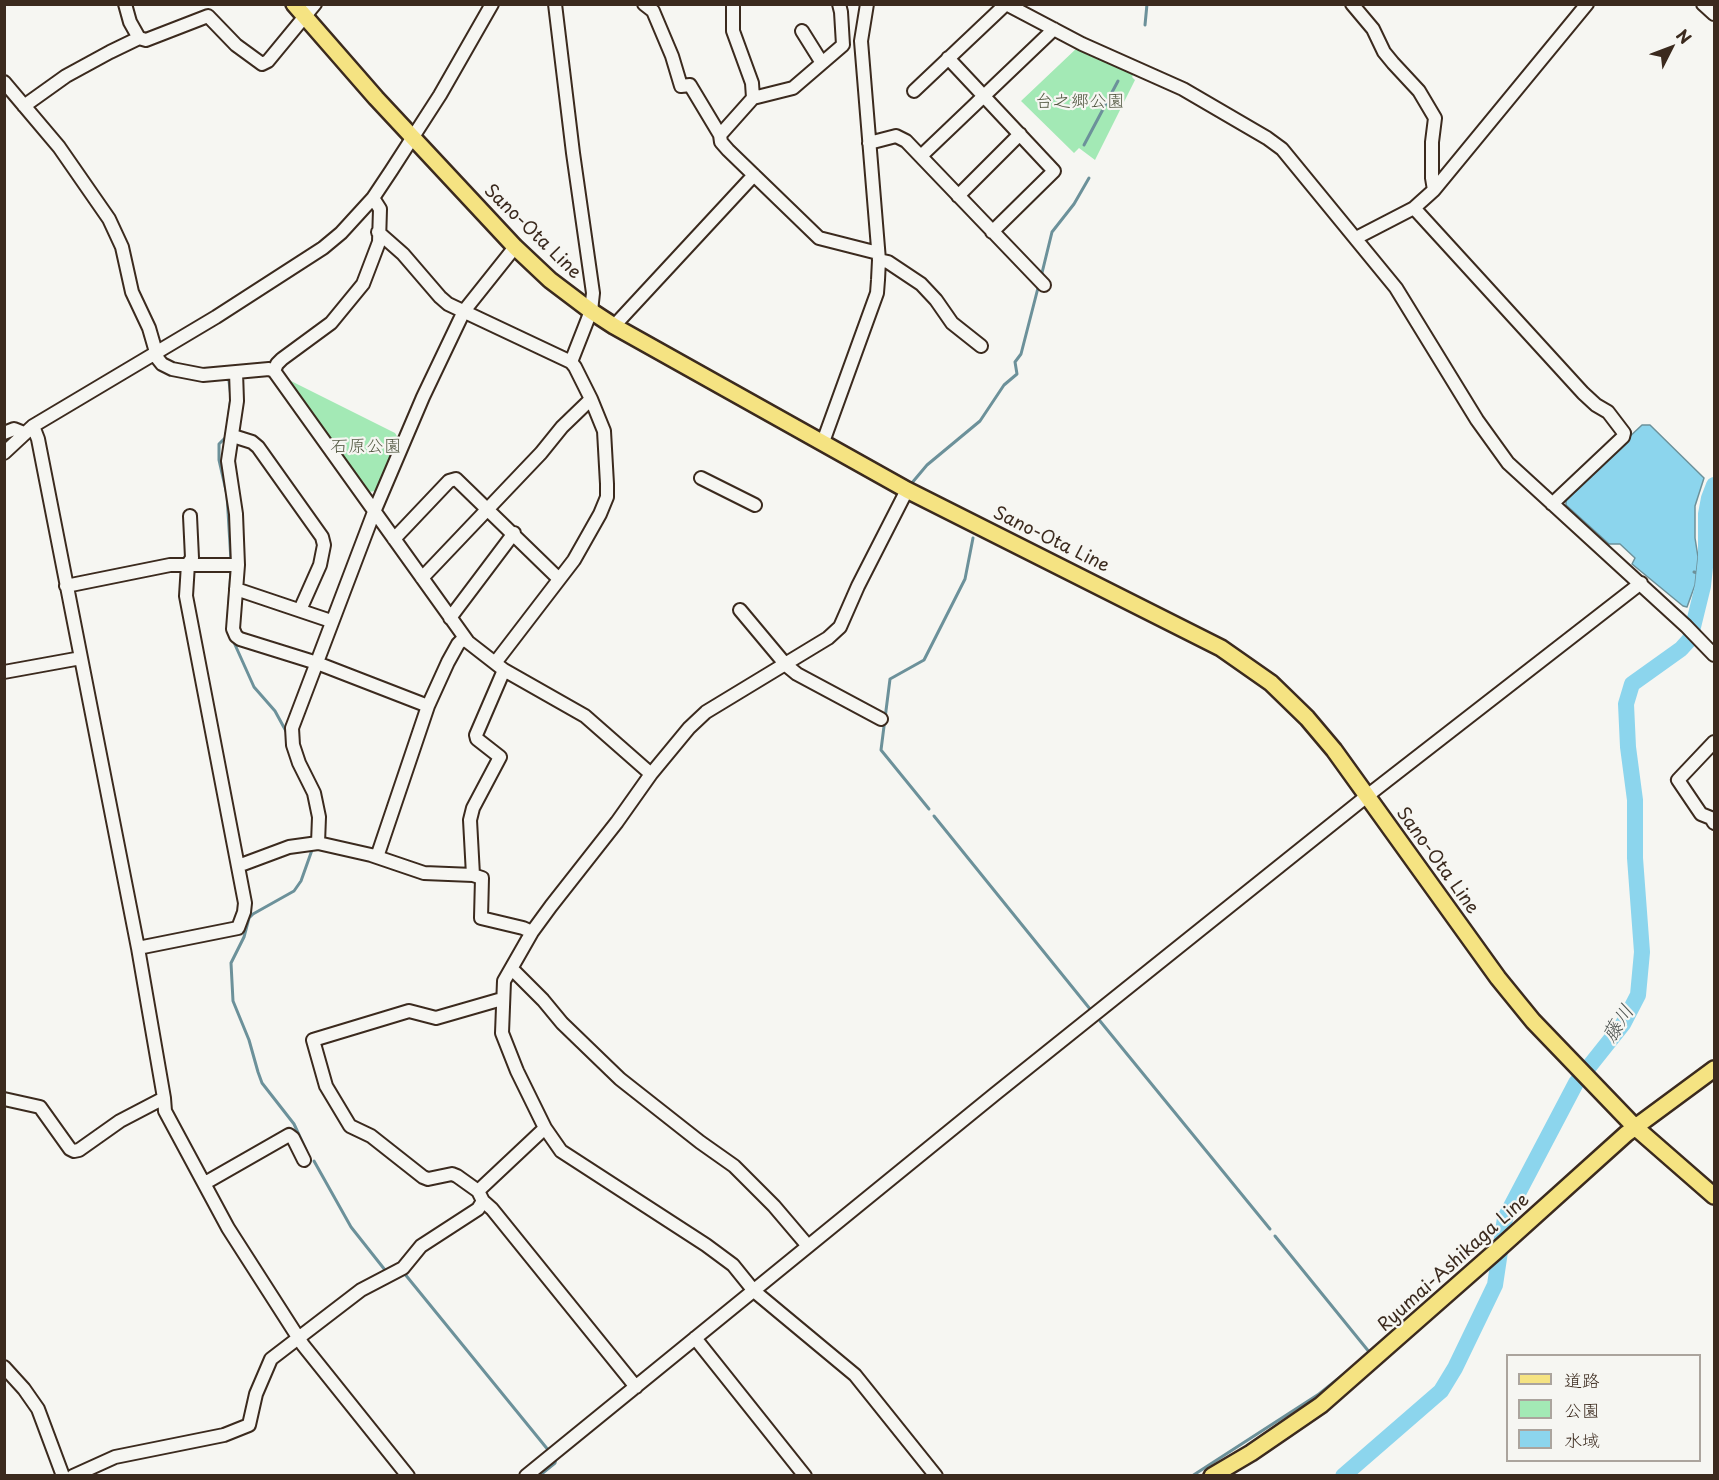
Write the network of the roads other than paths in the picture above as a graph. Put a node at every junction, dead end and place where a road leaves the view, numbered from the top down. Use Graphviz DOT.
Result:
graph roads {
  1 [pos="125,4"];
  2 [pos="294,4"];
  3 [pos="492,4"];
  4 [pos="555,4"];
  5 [pos="644,4"];
  6 [pos="733,4"];
  7 [pos="839,4"];
  8 [pos="867,4"];
  9 [pos="1006,4"];
  10 [pos="1352,4"];
  11 [pos="1587,4"];
  12 [pos="1702,4"];
  13 [pos="311,11"];
  14 [pos="1714,14"];
  15 [pos="1054,29"];
  16 [pos="802,31"];
  17 [pos="139,38"];
  18 [pos="843,40"];
  19 [pos="861,41"];
  20 [pos="948,58"];
  21 [pos="822,63"];
  22 [pos="4,82"];
  23 [pos="914,91"];
  24 [pos="985,97"];
  25 [pos="753,98"];
  26 [pos="24,106"];
  27 [pos="1020,134"];
  28 [pos="720,135"];
  29 [pos="412,137"];
  30 [pos="869,143"];
  31 [pos="921,156"];
  32 [pos="754,175"];
  33 [pos="1434,190"];
  34 [pos="958,196"];
  35 [pos="372,198"];
  36 [pos="1414,208"];
  37 [pos="378,232"];
  38 [pos="992,232"];
  39 [pos="1356,237"];
  40 [pos="515,247"];
  41 [pos="878,257"];
  42 [pos="1041,282"];
  43 [pos="464,311"];
  44 [pos="591,311"];
  45 [pos="614,326"];
  46 [pos="981,346"];
  47 [pos="156,353"];
  48 [pos="571,363"];
  49 [pos="274,371"];
  50 [pos="236,372"];
  51 [pos="591,399"];
  52 [pos="29,429"];
  53 [pos="4,433"];
  54 [pos="233,436"];
  55 [pos="823,442"];
  56 [pos="4,453"];
  57 [pos="701,478"];
  58 [pos="907,490"];
  59 [pos="1552,504"];
  60 [pos="754,505"];
  61 [pos="489,509"];
  62 [pos="374,512"];
  63 [pos="190,516"];
  64 [pos="514,533"];
  65 [pos="394,540"];
  66 [pos="188,564"];
  67 [pos="238,565"];
  68 [pos="422,578"];
  69 [pos="558,579"];
  70 [pos="1641,584"];
  71 [pos="66,586"];
  72 [pos="236,589"];
  73 [pos="300,610"];
  74 [pos="740,610"];
  75 [pos="331,621"];
  76 [pos="453,622"];
  77 [pos="464,638"];
  78 [pos="1714,655"];
  79 [pos="81,658"];
  80 [pos="317,663"];
  81 [pos="786,665"];
  82 [pos="500,666"];
  83 [pos="4,672"];
  84 [pos="428,706"];
  85 [pos="880,719"];
  86 [pos="1714,742"];
  87 [pos="651,774"];
  88 [pos="1367,796"];
  89 [pos="1714,823"];
  90 [pos="318,843"];
  91 [pos="377,858"];
  92 [pos="238,866"];
  93 [pos="473,875"];
  94 [pos="532,932"];
  95 [pos="138,948"];
  96 [pos="512,969"];
  97 [pos="502,999"];
  98 [pos="1714,1069"];
  99 [pos="164,1098"];
  100 [pos="4,1099"];
  101 [pos="1635,1127"];
  102 [pos="545,1128"];
  103 [pos="304,1160"];
  104 [pos="205,1183"];
  105 [pos="481,1196"];
  106 [pos="1714,1196"];
  107 [pos="808,1246"];
  108 [pos="754,1291"];
  109 [pos="298,1338"];
  110 [pos="694,1338"];
  111 [pos="4,1367"];
  112 [pos="636,1386"];
  113 [pos="63,1476"];
  114 [pos="73,1476"];
  115 [pos="408,1476"];
  116 [pos="526,1476"];
  117 [pos="805,1476"];
  118 [pos="936,1476"];
  119 [pos="1212,1476"];
  1 -- 17 [label="street"];
  2 -- 13 [label="main road, Sano-Ota Line"];
  3 -- 29 [label="street"];
  4 -- 44 [label="street"];
  5 -- 28 [label="street"];
  6 -- 25 [label="street"];
  7 -- 18 [label="street"];
  8 -- 19 [label="street"];
  9 -- 15 [label="street"];
  9 -- 20 [label="street"];
  10 -- 33 [label="street"];
  11 -- 33 [label="street"];
  12 -- 14 [label="street"];
  13 -- 17 [label="street"];
  13 -- 29 [label="main road, Sano-Ota Line"];
  15 -- 24 [label="street"];
  15 -- 39 [label="street"];
  16 -- 21 [label="street"];
  17 -- 26 [label="street"];
  18 -- 19 [label="street"];
  18 -- 21 [label="street"];
  19 -- 30 [label="street"];
  20 -- 23 [label="street"];
  20 -- 24 [label="street"];
  21 -- 25 [label="street"];
  22 -- 26 [label="street"];
  24 -- 27 [label="street"];
  24 -- 31 [label="street"];
  25 -- 28 [label="street"];
  26 -- 47 [label="street"];
  27 -- 34 [label="street"];
  27 -- 38 [label="street"];
  28 -- 32 [label="street"];
  29 -- 35 [label="street"];
  29 -- 40 [label="main road, Sano-Ota Line"];
  30 -- 31 [label="street"];
  30 -- 41 [label="street"];
  31 -- 34 [label="street"];
  32 -- 41 [label="street"];
  32 -- 45 [label="street"];
  33 -- 36 [label="street"];
  34 -- 38 [label="street"];
  35 -- 37 [label="street"];
  35 -- 47 [label="street"];
  36 -- 39 [label="street"];
  36 -- 59 [label="street"];
  37 -- 43 [label="street"];
  37 -- 49 [label="street"];
  38 -- 42 [label="street"];
  39 -- 59 [label="street"];
  40 -- 43 [label="street"];
  40 -- 44 [label="main road, Sano-Ota Line"];
  41 -- 46 [label="street"];
  41 -- 55 [label="street"];
  43 -- 48 [label="street"];
  43 -- 62 [label="street"];
  44 -- 45 [label="main road, Sano-Ota Line"];
  44 -- 48 [label="street"];
  45 -- 55 [label="main road, Sano-Ota Line"];
  47 -- 50 [label="street"];
  47 -- 52 [label="street"];
  48 -- 51 [label="street"];
  49 -- 50 [label="street"];
  49 -- 62 [label="street"];
  50 -- 54 [label="street"];
  51 -- 61 [label="street"];
  51 -- 69 [label="street"];
  52 -- 53 [label="street"];
  52 -- 56 [label="street"];
  52 -- 71 [label="street"];
  54 -- 67 [label="street"];
  54 -- 73 [label="street"];
  55 -- 58 [label="main road, Sano-Ota Line"];
  57 -- 60 [label="street"];
  58 -- 81 [label="street"];
  58 -- 88 [label="main road, Sano-Ota Line"];
  59 -- 70 [label="street"];
  61 -- 64 [label="street"];
  61 -- 65 [label="street"];
  61 -- 68 [label="street"];
  62 -- 65 [label="street"];
  62 -- 75 [label="street"];
  63 -- 66 [label="street"];
  64 -- 69 [label="street"];
  64 -- 76 [label="street"];
  65 -- 68 [label="street"];
  66 -- 67 [label="street"];
  66 -- 71 [label="street"];
  66 -- 92 [label="street"];
  67 -- 72 [label="street"];
  68 -- 76 [label="street"];
  69 -- 82 [label="street"];
  70 -- 78 [label="street"];
  70 -- 88 [label="street"];
  71 -- 79 [label="street"];
  72 -- 73 [label="street"];
  72 -- 80 [label="street"];
  73 -- 75 [label="street"];
  74 -- 81 [label="street"];
  75 -- 80 [label="street"];
  76 -- 77 [label="street"];
  77 -- 82 [label="street"];
  77 -- 84 [label="street"];
  79 -- 83 [label="street"];
  79 -- 95 [label="street"];
  80 -- 84 [label="street"];
  80 -- 90 [label="street"];
  81 -- 85 [label="street"];
  81 -- 87 [label="street"];
  82 -- 87 [label="street"];
  82 -- 93 [label="street"];
  84 -- 91 [label="street"];
  86 -- 89 [label="street"];
  87 -- 94 [label="street"];
  88 -- 101 [label="main road, Sano-Ota Line"];
  88 -- 107 [label="street"];
  90 -- 91 [label="street"];
  90 -- 92 [label="street"];
  91 -- 93 [label="street"];
  92 -- 95 [label="street"];
  93 -- 94 [label="street"];
  94 -- 96 [label="street"];
  95 -- 99 [label="street"];
  96 -- 97 [label="street"];
  96 -- 107 [label="street"];
  97 -- 102 [label="street"];
  97 -- 105 [label="street"];
  98 -- 101 [label="main road, Ryumai-Ashikaga Line"];
  99 -- 100 [label="street"];
  99 -- 104 [label="street"];
  101 -- 106 [label="main road, Sano-Ota Line"];
  101 -- 119 [label="main road, Ryumai-Ashikaga Line"];
  102 -- 105 [label="street"];
  102 -- 108 [label="street"];
  103 -- 104 [label="street"];
  104 -- 109 [label="street"];
  105 -- 109 [label="street"];
  105 -- 112 [label="street"];
  107 -- 108 [label="street"];
  108 -- 110 [label="street"];
  108 -- 118 [label="street"];
  109 -- 114 [label="street"];
  109 -- 115 [label="street"];
  110 -- 112 [label="street"];
  110 -- 117 [label="street"];
  111 -- 113 [label="street"];
  112 -- 116 [label="street"];
}
